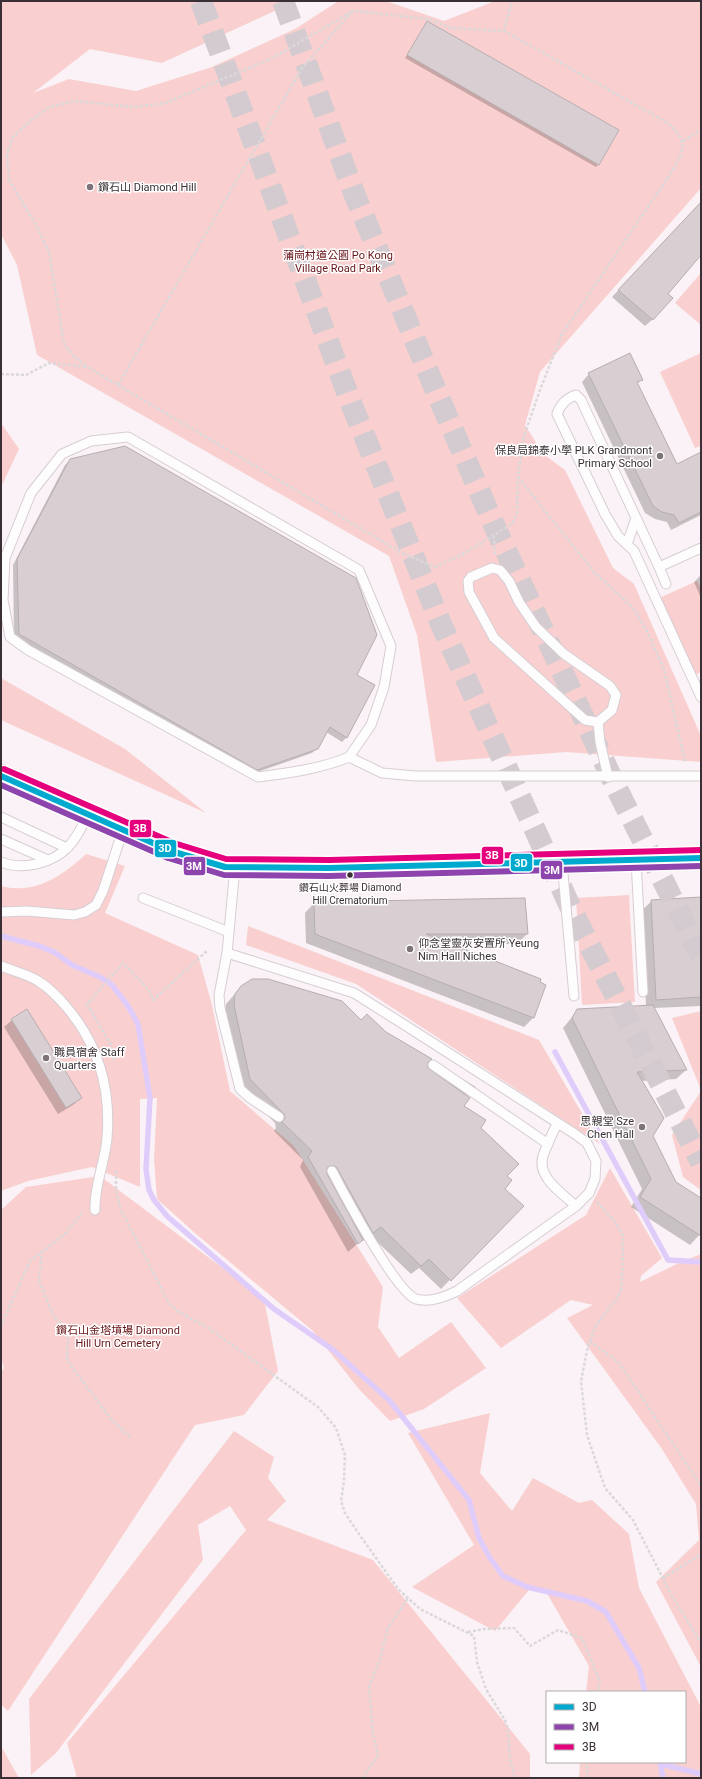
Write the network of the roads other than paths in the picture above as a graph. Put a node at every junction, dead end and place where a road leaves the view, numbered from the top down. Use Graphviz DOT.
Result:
graph roads {
  1 [pos="636,518"];
  2 [pos="627,544"];
  3 [pos="701,548"];
  4 [pos="659,567"];
  5 [pos="666,584"];
  6 [pos="701,697"];
  7 [pos="598,722"];
  8 [pos="349,757"];
  9 [pos="1,776"];
  10 [pos="701,776"];
  11 [pos="608,777"];
  12 [pos="88,815"];
  13 [pos="1,817"];
  14 [pos="123,830"];
  15 [pos="1,839"];
  16 [pos="68,848"];
  17 [pos="701,858"];
  18 [pos="48,860"];
  19 [pos="636,860"];
  20 [pos="1,862"];
  21 [pos="562,862"];
  22 [pos="235,867"];
  23 [pos="143,898"];
  24 [pos="1,912"];
  25 [pos="229,932"];
  26 [pos="227,953"];
  27 [pos="1,966"];
  28 [pos="643,992"];
  29 [pos="574,996"];
  30 [pos="434,1065"];
  31 [pos="279,1117"];
  32 [pos="557,1124"];
  33 [pos="548,1144"];
  34 [pos="332,1171"];
  35 [pos="576,1206"];
  36 [pos="95,1210"];
  1 -- 2 [label="lane"];
  1 -- 2 [label="lane"];
  1 -- 4 [label="lane"];
  2 -- 6 [label="lane"];
  3 -- 4 [label="lane"];
  4 -- 5 [label="lane"];
  7 -- 7 [label="lane"];
  7 -- 11 [label="lane"];
  8 -- 8 [label="lane"];
  8 -- 11 [label="lane"];
  9 -- 12 [label="main road"];
  10 -- 11 [label="lane"];
  12 -- 14 [label="main road"];
  12 -- 16 [label="lane"];
  13 -- 16 [label="lane"];
  14 -- 22 [label="main road"];
  14 -- 24 [label="lane"];
  15 -- 18 [label="lane"];
  16 -- 18 [label="lane"];
  17 -- 19 [label="main road"];
  18 -- 20 [label="lane"];
  19 -- 21 [label="main road"];
  19 -- 28 [label="lane"];
  21 -- 22 [label="main road"];
  21 -- 29 [label="lane"];
  22 -- 25 [label="lane"];
  23 -- 25 [label="lane"];
  25 -- 26 [label="lane"];
  26 -- 31 [label="lane"];
  26 -- 32 [label="lane"];
  27 -- 36 [label="lane"];
  30 -- 33 [label="lane"];
  32 -- 33 [label="lane"];
  32 -- 35 [label="lane"];
  33 -- 35 [label="lane"];
  34 -- 35 [label="lane"];
}
